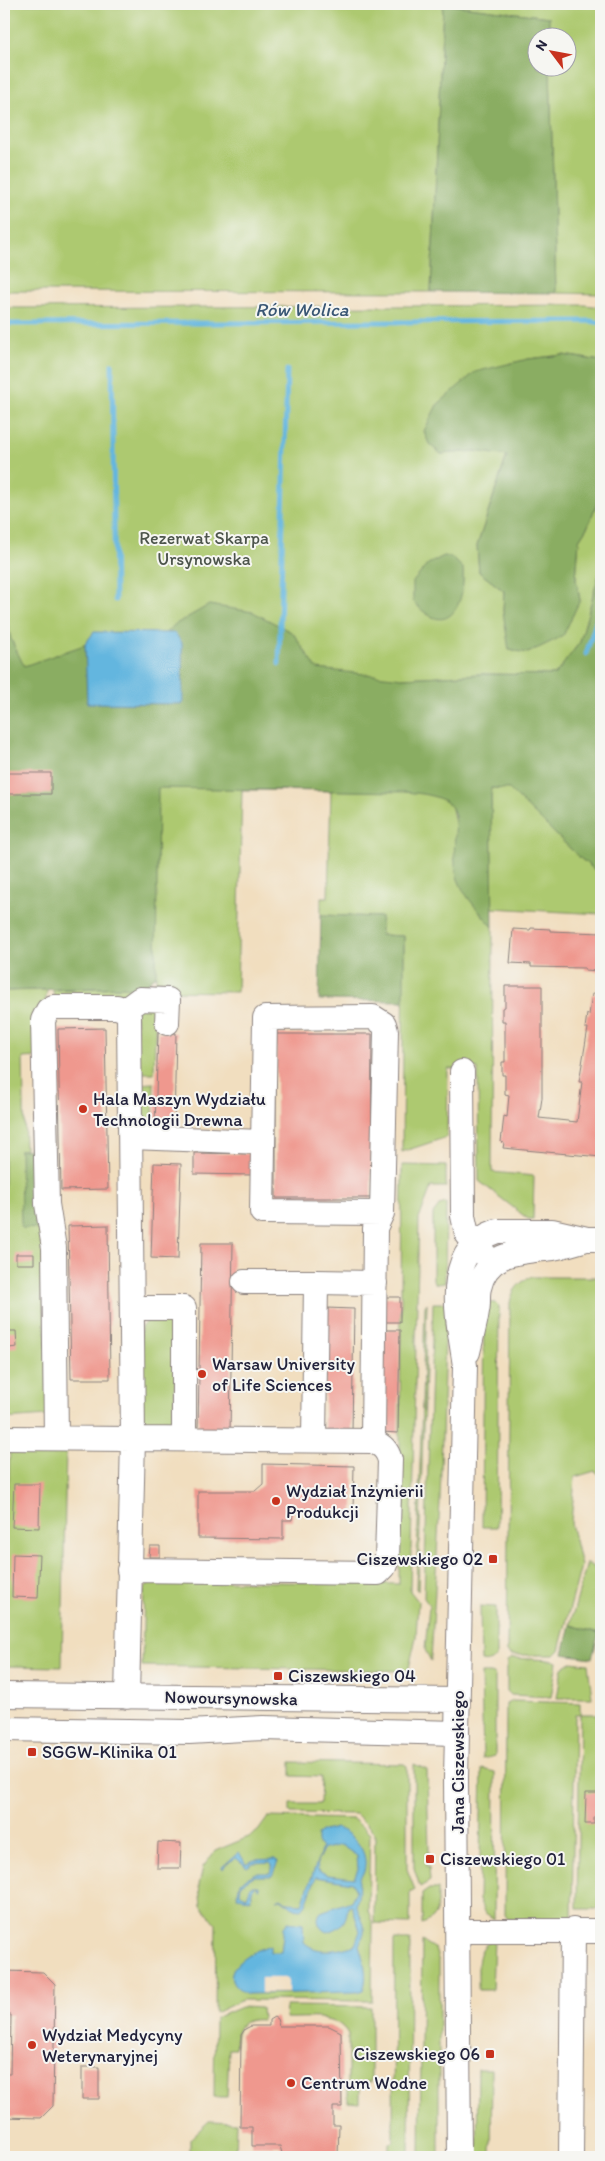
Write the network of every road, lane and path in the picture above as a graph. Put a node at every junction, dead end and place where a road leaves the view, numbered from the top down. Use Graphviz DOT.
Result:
graph roads {
  1 [pos="125,1010"];
  2 [pos="167,1023"];
  3 [pos="462,1072"];
  4 [pos="131,1137"];
  5 [pos="263,1142"];
  6 [pos="382,1213"];
  7 [pos="594,1239"];
  8 [pos="475,1245"];
  9 [pos="493,1263"];
  10 [pos="244,1282"];
  11 [pos="316,1282"];
  12 [pos="375,1283"];
  13 [pos="132,1308"];
  14 [pos="465,1366"];
  15 [pos="4,1438"];
  16 [pos="56,1438"];
  17 [pos="133,1438"];
  18 [pos="184,1439"];
  19 [pos="314,1440"];
  20 [pos="373,1441"];
  21 [pos="129,1570"];
  22 [pos="4,1695"];
  23 [pos="127,1697"];
  24 [pos="458,1700"];
  25 [pos="4,1729"];
  26 [pos="457,1733"];
  27 [pos="574,1930"];
  28 [pos="459,1931"];
  29 [pos="601,1932"];
  30 [pos="458,2157"];
  31 [pos="571,2157"];
  1 -- 2 [label="street"];
  1 -- 4 [label="street"];
  1 -- 16 [label="street"];
  3 -- 8 [label="street"];
  4 -- 5 [label="street"];
  4 -- 13 [label="street"];
  5 -- 6 [label="street"];
  5 -- 6 [label="street"];
  6 -- 12 [label="street"];
  7 -- 8 [label="street"];
  7 -- 9 [label="street"];
  8 -- 9 [label="street"];
  8 -- 14 [label="street, Jana Ciszewskiego"];
  9 -- 14 [label="street, Jana Ciszewskiego"];
  10 -- 11 [label="street"];
  11 -- 12 [label="street"];
  11 -- 19 [label="street"];
  12 -- 20 [label="street"];
  13 -- 17 [label="street"];
  13 -- 18 [label="street"];
  14 -- 24 [label="street, Jana Ciszewskiego"];
  15 -- 16 [label="street"];
  16 -- 17 [label="street"];
  17 -- 18 [label="street"];
  17 -- 21 [label="street"];
  18 -- 19 [label="street"];
  19 -- 20 [label="street"];
  20 -- 21 [label="street"];
  21 -- 23 [label="street"];
  22 -- 23 [label="street, Nowoursynowska"];
  23 -- 24 [label="street, Nowoursynowska"];
  24 -- 26 [label="street, Jana Ciszewskiego"];
  25 -- 26 [label="street, Nowoursynowska"];
  26 -- 28 [label="street, Jana Ciszewskiego"];
  27 -- 28 [label="street"];
  27 -- 29 [label="street"];
  27 -- 31 [label="street"];
  28 -- 30 [label="street, Jana Ciszewskiego"];
}
